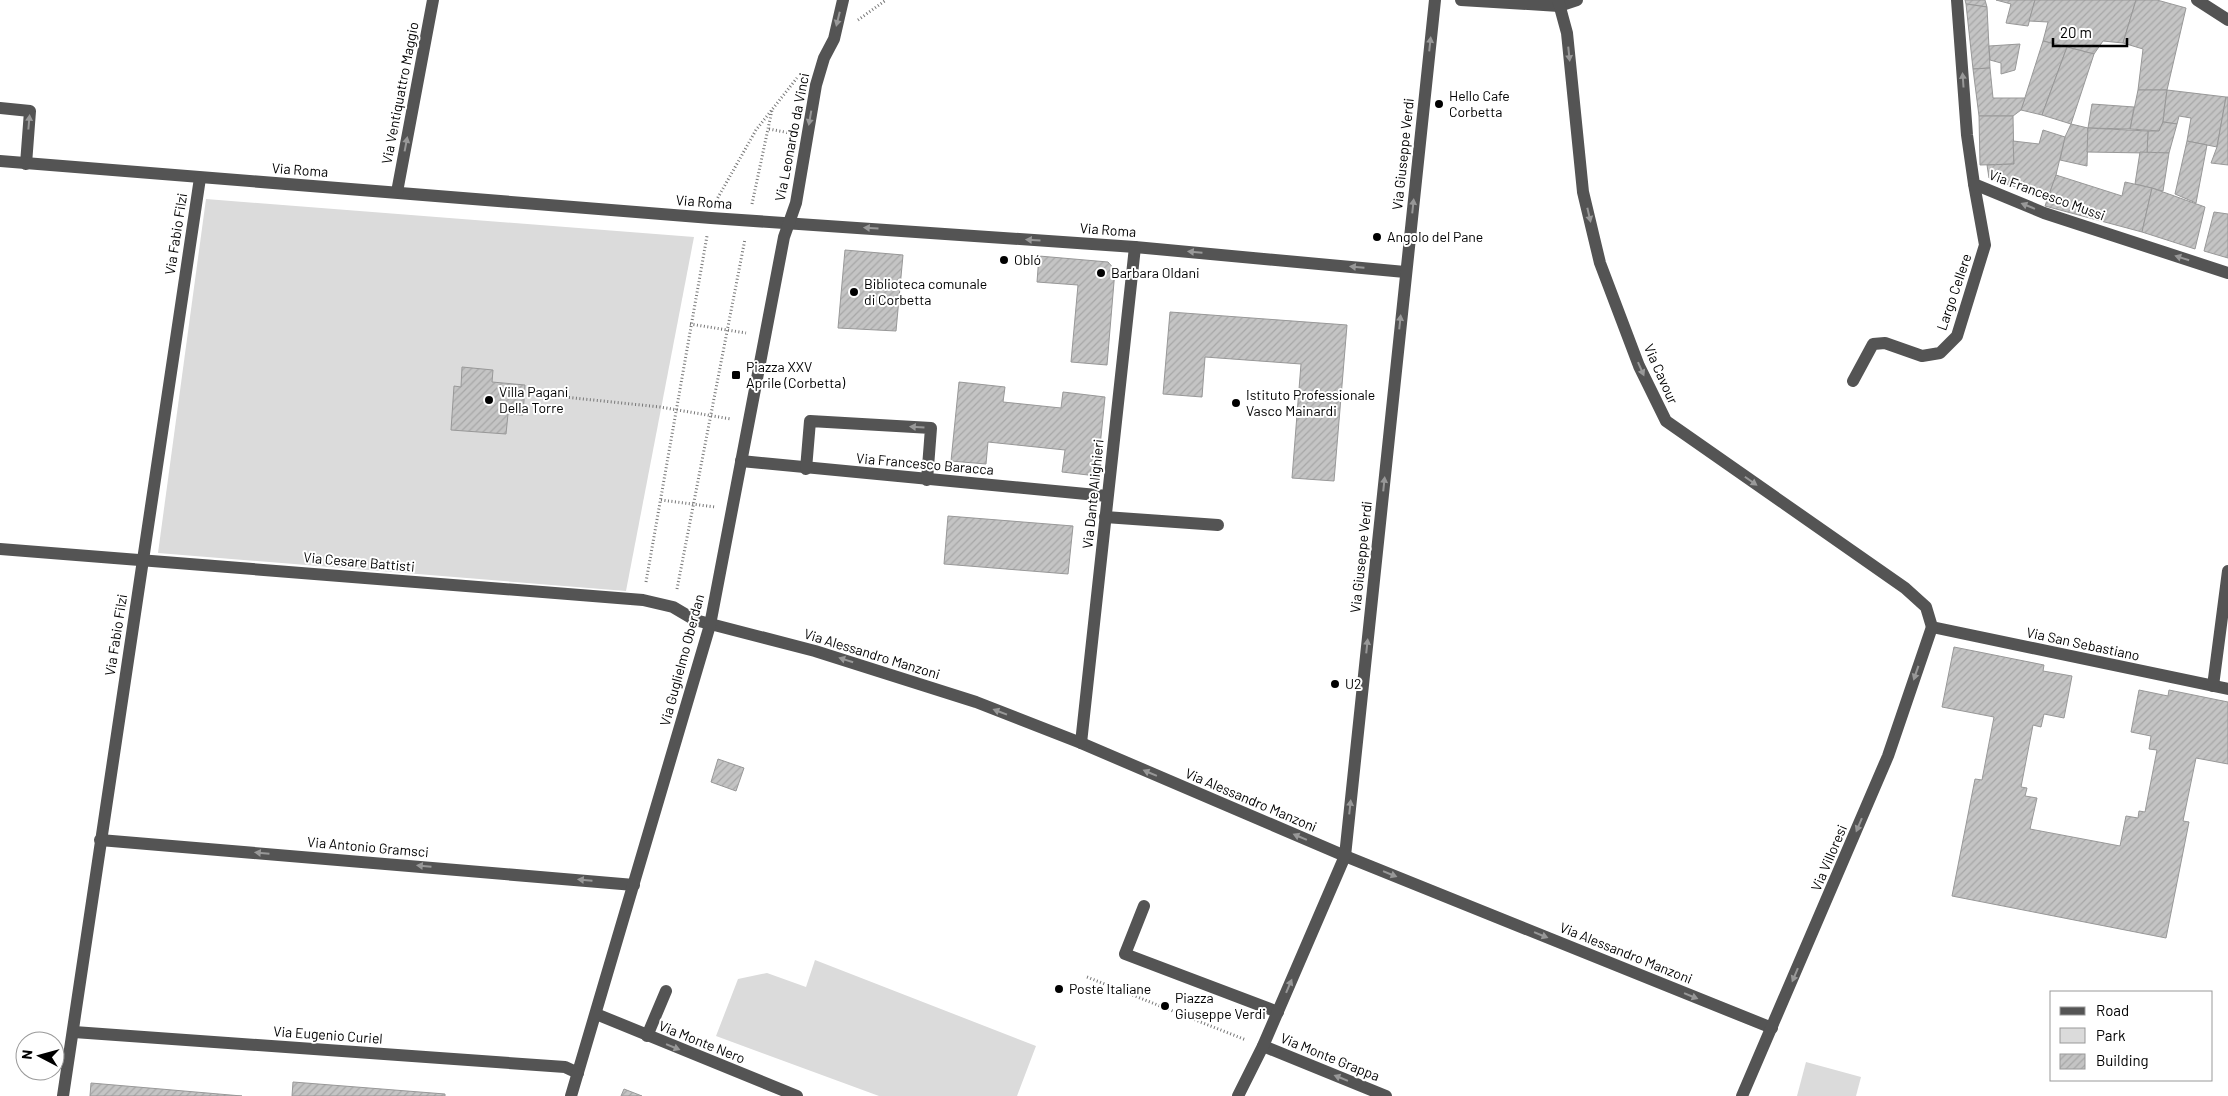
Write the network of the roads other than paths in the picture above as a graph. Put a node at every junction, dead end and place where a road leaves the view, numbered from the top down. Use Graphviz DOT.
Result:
graph roads {
  1 [pos="433,0"];
  2 [pos="843,0"];
  3 [pos="1435,0"];
  4 [pos="1461,0"];
  5 [pos="1577,0"];
  6 [pos="1957,0"];
  7 [pos="2197,0"];
  8 [pos="1558,3"];
  9 [pos="2228,20"];
  10 [pos="0,108"];
  11 [pos="0,161"];
  12 [pos="26,164"];
  13 [pos="200,178"];
  14 [pos="1974,184"];
  15 [pos="397,192"];
  16 [pos="789,223"];
  17 [pos="1135,247"];
  18 [pos="1405,272"];
  19 [pos="2228,273"];
  20 [pos="1853,381"];
  21 [pos="741,462"];
  22 [pos="806,469"];
  23 [pos="927,480"];
  24 [pos="1107,496"];
  25 [pos="1105,517"];
  26 [pos="1218,525"];
  27 [pos="0,549"];
  28 [pos="142,559"];
  29 [pos="2228,571"];
  30 [pos="710,624"];
  31 [pos="1932,627"];
  32 [pos="2213,686"];
  33 [pos="2228,689"];
  34 [pos="1081,744"];
  35 [pos="100,840"];
  36 [pos="1345,856"];
  37 [pos="634,885"];
  38 [pos="1144,906"];
  39 [pos="666,991"];
  40 [pos="1278,1012"];
  41 [pos="596,1014"];
  42 [pos="1772,1028"];
  43 [pos="74,1032"];
  44 [pos="647,1036"];
  45 [pos="1263,1046"];
  46 [pos="578,1074"];
  47 [pos="64,1096"];
  48 [pos="571,1096"];
  49 [pos="797,1096"];
  50 [pos="1238,1096"];
  51 [pos="1386,1096"];
  52 [pos="1742,1096"];
  15 -- 1 [label="street, Via Ventiquattro Maggio, one-way"];
  2 -- 16 [label="street, Via Leonardo da Vinci, one-way"];
  18 -- 3 [label="street, Via Giuseppe Verdi, one-way"];
  4 -- 8 [label="street"];
  5 -- 8 [label="street"];
  14 -- 6 [label="street, Via Francesco Mussi, one-way"];
  7 -- 9 [label="street"];
  8 -- 31 [label="street, Via Cavour, one-way"];
  12 -- 10 [label="street, one-way"];
  11 -- 12 [label="street, Via Roma"];
  12 -- 13 [label="street, Via Roma"];
  13 -- 15 [label="street, Via Roma"];
  13 -- 28 [label="street, Via Fabio Filzi"];
  19 -- 14 [label="street, Via Francesco Mussi, one-way"];
  14 -- 20 [label="street, Largo Cellere"];
  15 -- 16 [label="street, Via Roma"];
  17 -- 16 [label="street, Via Roma, one-way"];
  16 -- 21 [label="street, Via Guglielmo Oberdan"];
  18 -- 17 [label="street, Via Roma, one-way"];
  17 -- 24 [label="street, Via Dante Alighieri"];
  36 -- 18 [label="street, Via Giuseppe Verdi, one-way"];
  21 -- 22 [label="street, Via Francesco Baracca"];
  21 -- 30 [label="street, Via Guglielmo Oberdan"];
  22 -- 23 [label="street, Via Francesco Baracca"];
  23 -- 22 [label="street, one-way"];
  23 -- 24 [label="street, Via Francesco Baracca"];
  24 -- 25 [label="street, Via Dante Alighieri"];
  25 -- 26 [label="street"];
  25 -- 34 [label="street, Via Dante Alighieri"];
  27 -- 28 [label="street, Via Cesare Battisti"];
  28 -- 30 [label="street, Via Cesare Battisti"];
  28 -- 35 [label="street, Via Fabio Filzi"];
  29 -- 32 [label="street"];
  34 -- 30 [label="street, Via Alessandro Manzoni, one-way"];
  30 -- 37 [label="street, Via Guglielmo Oberdan"];
  31 -- 32 [label="street, Via San Sebastiano"];
  31 -- 42 [label="street, Via Villoresi, one-way"];
  32 -- 33 [label="street, Via San Sebastiano"];
  36 -- 34 [label="street, Via Alessandro Manzoni, one-way"];
  37 -- 35 [label="street, Via Antonio Gramsci, one-way"];
  35 -- 43 [label="street, Via Fabio Filzi"];
  40 -- 36 [label="street, Via Giuseppe Verdi, one-way"];
  36 -- 42 [label="street, Via Alessandro Manzoni, one-way"];
  37 -- 41 [label="street, Via Guglielmo Oberdan"];
  38 -- 40 [label="street"];
  39 -- 44 [label="street"];
  40 -- 45 [label="street, Via Giuseppe Verdi"];
  41 -- 44 [label="street, Via Monte Nero"];
  41 -- 46 [label="street, Via Guglielmo Oberdan"];
  42 -- 52 [label="street, Via Villoresi"];
  43 -- 46 [label="street, Via Eugenio Curiel"];
  43 -- 47 [label="street, Via Fabio Filzi"];
  44 -- 49 [label="street, Via Monte Nero, one-way"];
  45 -- 50 [label="street, Via Giuseppe Verdi"];
  51 -- 45 [label="street, Via Monte Grappa, one-way"];
  46 -- 48 [label="street, Via Guglielmo Oberdan"];
}
